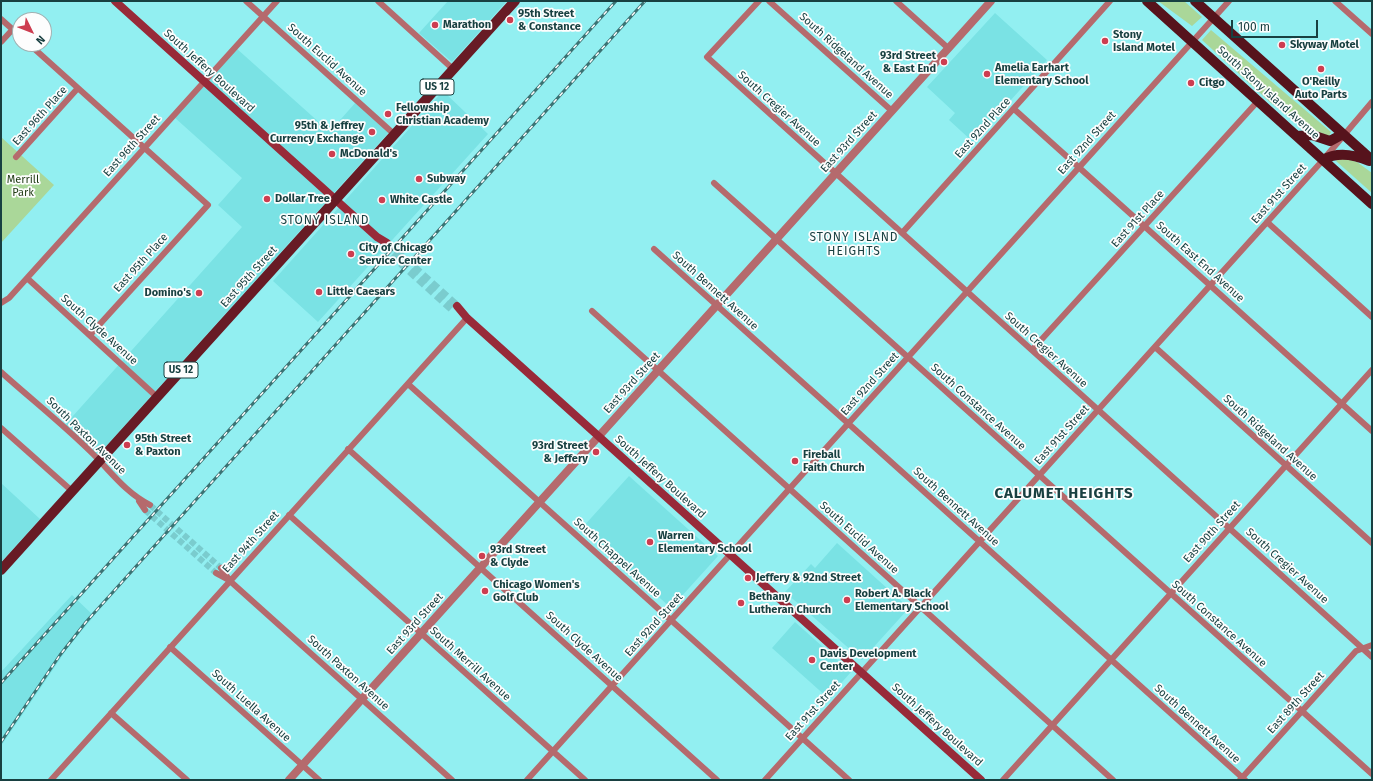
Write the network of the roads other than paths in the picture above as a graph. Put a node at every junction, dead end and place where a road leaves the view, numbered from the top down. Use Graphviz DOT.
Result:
graph roads {
  1 [pos="115,1"];
  2 [pos="246,1"];
  3 [pos="277,1"];
  4 [pos="378,1"];
  5 [pos="759,1"];
  6 [pos="769,1"];
  7 [pos="896,1"];
  8 [pos="990,1"];
  9 [pos="1110,1"];
  10 [pos="1148,1"];
  11 [pos="1195,1"];
  12 [pos="1229,1"];
  13 [pos="1335,1"];
  14 [pos="513,2"];
  15 [pos="263,16"];
  16 [pos="1214,18"];
  17 [pos="1,19"];
  18 [pos="12,28"];
  19 [pos="12,30"];
  20 [pos="1372,34"];
  21 [pos="1192,41"];
  22 [pos="1,42"];
  23 [pos="948,48"];
  24 [pos="38,52"];
  25 [pos="453,69"];
  26 [pos="204,82"];
  27 [pos="78,88"];
  28 [pos="1258,101"];
  29 [pos="1372,102"];
  30 [pos="1014,109"];
  31 [pos="892,111"];
  32 [pos="394,134"];
  33 [pos="1343,134"];
  34 [pos="1297,136"];
  35 [pos="144,148"];
  36 [pos="16,157"];
  37 [pos="1323,160"];
  38 [pos="1372,161"];
  39 [pos="1079,167"];
  40 [pos="836,173"];
  41 [pos="714,183"];
  42 [pos="336,200"];
  43 [pos="1372,204"];
  44 [pos="1267,222"];
  45 [pos="1145,226"];
  46 [pos="902,233"];
  47 [pos="776,239"];
  48 [pos="385,245"];
  49 [pos="654,249"];
  50 [pos="27,278"];
  51 [pos="1210,285"];
  52 [pos="967,292"];
  53 [pos="1,303"];
  54 [pos="717,305"];
  55 [pos="455,308"];
  56 [pos="592,311"];
  57 [pos="1372,317"];
  58 [pos="467,318"];
  59 [pos="90,335"];
  60 [pos="1154,347"];
  61 [pos="1032,350"];
  62 [pos="908,357"];
  63 [pos="1372,370"];
  64 [pos="658,371"];
  65 [pos="1,372"];
  66 [pos="408,384"];
  67 [pos="157,397"];
  68 [pos="1342,403"];
  69 [pos="1098,410"];
  70 [pos="848,423"];
  71 [pos="1,428"];
  72 [pos="1372,431"];
  73 [pos="599,437"];
  74 [pos="348,450"];
  75 [pos="99,461"];
  76 [pos="1286,466"];
  77 [pos="1039,475"];
  78 [pos="789,489"];
  79 [pos="72,491"];
  80 [pos="138,499"];
  81 [pos="540,502"];
  82 [pos="150,505"];
  83 [pos="145,510"];
  84 [pos="289,515"];
  85 [pos="1230,528"];
  86 [pos="980,542"];
  87 [pos="1372,543"];
  88 [pos="730,555"];
  89 [pos="480,568"];
  90 [pos="1,570"];
  91 [pos="219,571"];
  92 [pos="230,581"];
  93 [pos="1171,594"];
  94 [pos="921,607"];
  95 [pos="671,620"];
  96 [pos="421,634"];
  97 [pos="1372,645"];
  98 [pos="170,647"];
  99 [pos="1363,649"];
  100 [pos="1372,657"];
  101 [pos="1111,660"];
  102 [pos="862,673"];
  103 [pos="612,686"];
  104 [pos="362,699"];
  105 [pos="1302,712"];
  106 [pos="111,713"];
  107 [pos="1052,725"];
  108 [pos="803,738"];
  109 [pos="553,752"];
  110 [pos="302,765"];
  111 [pos="1372,774"];
  112 [pos="1243,779"];
  113 [pos="52,780"];
  114 [pos="187,780"];
  115 [pos="289,780"];
  116 [pos="319,780"];
  117 [pos="452,780"];
  118 [pos="527,780"];
  119 [pos="585,780"];
  120 [pos="717,780"];
  121 [pos="765,780"];
  122 [pos="849,780"];
  123 [pos="981,780"];
  124 [pos="1003,780"];
  125 [pos="1113,780"];
  1 -- 26 [label="main road, South Jeffery Boulevard"];
  2 -- 15 [label="street, South Euclid Avenue"];
  3 -- 15 [label="street, East 96th Street"];
  4 -- 25 [label="street"];
  5 -- 40 [label="street, South Cregier Avenue"];
  6 -- 31 [label="street, South Ridgeland Avenue"];
  7 -- 23 [label="street"];
  8 -- 23 [label="street, East 93rd Street"];
  9 -- 30 [label="street, East 92nd Place"];
  10 -- 21 [label="highway, South Stony Island Avenue"];
  11 -- 16 [label="highway, South Stony Island Avenue"];
  12 -- 16 [label="street, East 92nd Street"];
  13 -- 20 [label="street"];
  14 -- 25 [label="main road, East 95th Street / US 12"];
  15 -- 26 [label="street, East 96th Street"];
  15 -- 32 [label="street, South Euclid Avenue"];
  16 -- 21 [label="street, East 92nd Street"];
  16 -- 33 [label="highway, South Stony Island Avenue"];
  17 -- 18 [label="street"];
  19 -- 22 [label="street"];
  21 -- 28 [label="highway, South Stony Island Avenue"];
  21 -- 39 [label="street, East 92nd Street"];
  23 -- 31 [label="street, East 93rd Street"];
  24 -- 27 [label="street"];
  25 -- 32 [label="main road, East 95th Street / US 12"];
  26 -- 35 [label="street, East 96th Street"];
  26 -- 42 [label="main road, South Jeffery Boulevard"];
  27 -- 35 [label="street"];
  27 -- 36 [label="street, East 96th Place"];
  28 -- 34 [label="highway, South Stony Island Avenue"];
  28 -- 45 [label="street, East 91st Place"];
  29 -- 33 [label="street, East 91st Street"];
  30 -- 39 [label="street, South East End Avenue"];
  30 -- 46 [label="street, East 92nd Place"];
  31 -- 40 [label="street, East 93rd Street"];
  32 -- 42 [label="main road, East 95th Street / US 12"];
  33 -- 34 [label="highway"];
  33 -- 37 [label="street, East 91st Street"];
  33 -- 38 [label="highway, South Stony Island Avenue"];
  34 -- 37 [label="highway, South Stony Island Avenue"];
  35 -- 50 [label="street, East 96th Street"];
  35 -- 59 [label="street, East 95th Place"];
  37 -- 38 [label="highway"];
  37 -- 43 [label="highway, South Stony Island Avenue"];
  37 -- 44 [label="street, East 91st Street"];
  39 -- 45 [label="street, South East End Avenue"];
  39 -- 52 [label="street, East 92nd Street"];
  40 -- 46 [label="street, South Cregier Avenue"];
  40 -- 47 [label="street, East 93rd Street"];
  41 -- 47 [label="street, South Constance Avenue"];
  42 -- 48 [label="main road, South Jeffery Boulevard"];
  42 -- 67 [label="main road, East 95th Street / US 12"];
  44 -- 51 [label="street, East 91st Street"];
  44 -- 57 [label="street"];
  45 -- 51 [label="street, South East End Avenue"];
  45 -- 61 [label="street, East 91st Place"];
  46 -- 52 [label="street, South Cregier Avenue"];
  47 -- 54 [label="street, East 93rd Street"];
  47 -- 62 [label="street, South Constance Avenue"];
  49 -- 54 [label="street, South Bennett Avenue"];
  50 -- 53 [label="street, East 96th Street"];
  50 -- 59 [label="street, South Clyde Avenue"];
  51 -- 60 [label="street, East 91st Street"];
  51 -- 68 [label="street, South East End Avenue"];
  52 -- 61 [label="street, South Cregier Avenue"];
  52 -- 62 [label="street, East 92nd Street"];
  54 -- 64 [label="street, East 93rd Street"];
  54 -- 70 [label="street, South Bennett Avenue"];
  55 -- 58 [label="main road, South Jeffery Boulevard"];
  56 -- 64 [label="street, South Euclid Avenue"];
  58 -- 66 [label="street, East 94th Street"];
  58 -- 73 [label="main road, South Jeffery Boulevard"];
  59 -- 67 [label="street, South Clyde Avenue"];
  60 -- 69 [label="street, East 91st Street"];
  60 -- 76 [label="street, South Ridgeland Avenue"];
  61 -- 69 [label="street, South Cregier Avenue"];
  62 -- 70 [label="street, East 92nd Street"];
  62 -- 77 [label="street, South Constance Avenue"];
  63 -- 68 [label="street, East 90th Street"];
  64 -- 73 [label="street, East 93rd Street"];
  64 -- 78 [label="street, South Euclid Avenue"];
  65 -- 75 [label="street, South Paxton Avenue"];
  66 -- 74 [label="street, East 94th Street"];
  66 -- 81 [label="street, South Chappel Avenue"];
  67 -- 75 [label="main road, East 95th Street / US 12"];
  68 -- 72 [label="street, South East End Avenue"];
  68 -- 76 [label="street, East 90th Street"];
  69 -- 77 [label="street, East 91st Street"];
  69 -- 85 [label="street, South Cregier Avenue"];
  70 -- 78 [label="street, East 92nd Street"];
  70 -- 86 [label="street, South Bennett Avenue"];
  71 -- 79 [label="street"];
  73 -- 81 [label="street, East 93rd Street"];
  73 -- 88 [label="main road, South Jeffery Boulevard"];
  74 -- 84 [label="street, East 94th Street"];
  74 -- 89 [label="street, South Clyde Avenue"];
  75 -- 79 [label="main road, East 95th Street / US 12"];
  75 -- 80 [label="street, South Paxton Avenue"];
  76 -- 85 [label="street, East 90th Street"];
  76 -- 87 [label="street, South Ridgeland Avenue"];
  77 -- 86 [label="street, East 91st Street"];
  77 -- 93 [label="street, South Constance Avenue"];
  78 -- 88 [label="street, East 92nd Street"];
  78 -- 94 [label="street, South Euclid Avenue"];
  79 -- 90 [label="main road, East 95th Street / US 12"];
  80 -- 82 [label="street, South Paxton Avenue"];
  80 -- 83 [label="street, South Paxton Avenue"];
  81 -- 89 [label="street, East 93rd Street"];
  81 -- 95 [label="street, South Chappel Avenue"];
  84 -- 92 [label="street, East 94th Street"];
  84 -- 96 [label="street, South Merrill Avenue"];
  85 -- 93 [label="street, East 90th Street"];
  85 -- 99 [label="street, South Cregier Avenue"];
  86 -- 94 [label="street, East 91st Street"];
  86 -- 101 [label="street, South Bennett Avenue"];
  88 -- 95 [label="street, East 92nd Street"];
  88 -- 102 [label="main road, South Jeffery Boulevard"];
  89 -- 96 [label="street, East 93rd Street"];
  89 -- 103 [label="street, South Clyde Avenue"];
  91 -- 92 [label="street, South Paxton Avenue"];
  92 -- 98 [label="street, East 94th Street"];
  92 -- 104 [label="street, South Paxton Avenue"];
  93 -- 101 [label="street, East 90th Street"];
  93 -- 105 [label="street, South Constance Avenue"];
  94 -- 102 [label="street, East 91st Street"];
  94 -- 107 [label="street, South Euclid Avenue"];
  95 -- 103 [label="street, East 92nd Street"];
  95 -- 108 [label="street, South Chappel Avenue"];
  96 -- 104 [label="street, East 93rd Street"];
  96 -- 109 [label="street, South Merrill Avenue"];
  97 -- 99 [label="street, East 89th Street"];
  98 -- 106 [label="street, East 94th Street"];
  98 -- 110 [label="street, South Luella Avenue"];
  99 -- 100 [label="street, South Cregier Avenue"];
  99 -- 105 [label="street, East 89th Street"];
  101 -- 107 [label="street, East 90th Street"];
  101 -- 112 [label="street, South Bennett Avenue"];
  102 -- 108 [label="street, East 91st Street"];
  102 -- 123 [label="main road, South Jeffery Boulevard"];
  103 -- 109 [label="street, East 92nd Street"];
  103 -- 120 [label="street, South Clyde Avenue"];
  104 -- 110 [label="street, East 93rd Street"];
  104 -- 117 [label="street, South Paxton Avenue"];
  105 -- 111 [label="street, South Constance Avenue"];
  105 -- 112 [label="street, East 89th Street"];
  106 -- 113 [label="street, East 94th Street"];
  106 -- 114 [label="street"];
  107 -- 124 [label="street, East 90th Street"];
  107 -- 125 [label="street, South Euclid Avenue"];
  108 -- 121 [label="street, East 91st Street"];
  108 -- 122 [label="street, South Chappel Avenue"];
  109 -- 118 [label="street, East 92nd Street"];
  109 -- 119 [label="street, South Merrill Avenue"];
  110 -- 115 [label="street, East 93rd Street"];
  110 -- 116 [label="street, South Luella Avenue"];
}
